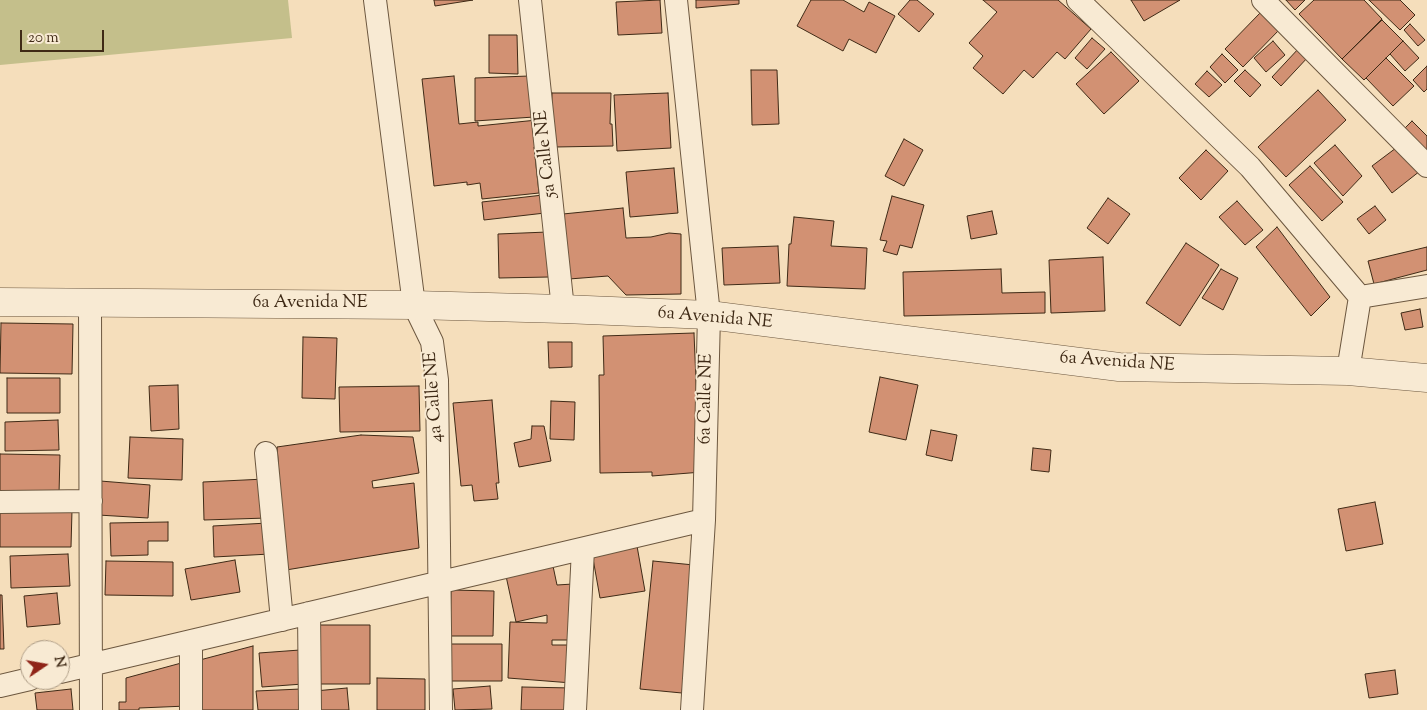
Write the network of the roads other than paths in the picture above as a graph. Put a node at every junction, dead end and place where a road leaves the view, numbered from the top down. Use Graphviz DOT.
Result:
graph roads {
  1 [pos="374,0"];
  2 [pos="530,0"];
  3 [pos="676,0"];
  4 [pos="1263,0"];
  5 [pos="1084,3"];
  6 [pos="1427,166"];
  7 [pos="1427,286"];
  8 [pos="1360,297"];
  9 [pos="0,302"];
  10 [pos="90,303"];
  11 [pos="414,305"];
  12 [pos="563,309"];
  13 [pos="708,315"];
  14 [pos="1348,371"];
  15 [pos="1427,378"];
  16 [pos="266,453"];
  17 [pos="91,501"];
  18 [pos="0,502"];
  19 [pos="704,520"];
  20 [pos="583,549"];
  21 [pos="440,583"];
  22 [pos="309,613"];
  23 [pos="282,620"];
  24 [pos="191,641"];
  25 [pos="92,664"];
  26 [pos="70,670"];
  27 [pos="20,681"];
  28 [pos="0,686"];
  29 [pos="91,710"];
  30 [pos="191,710"];
  31 [pos="310,710"];
  32 [pos="441,710"];
  33 [pos="576,710"];
  34 [pos="692,710"];
  1 -- 11 [label="street, 4a Calle NE"];
  2 -- 12 [label="street, 5a Calle NE"];
  3 -- 13 [label="street, 6a Calle NE"];
  4 -- 6 [label="street"];
  5 -- 8 [label="street"];
  7 -- 8 [label="street"];
  8 -- 14 [label="street"];
  9 -- 10 [label="street, 6a Avenida NE"];
  10 -- 11 [label="street, 6a Avenida NE"];
  10 -- 17 [label="street"];
  11 -- 12 [label="street, 6a Avenida NE"];
  11 -- 21 [label="street, 4a Calle NE"];
  12 -- 13 [label="street, 6a Avenida NE"];
  13 -- 14 [label="street, 6a Avenida NE"];
  13 -- 19 [label="street, 6a Calle NE"];
  14 -- 15 [label="street, 6a Avenida NE"];
  16 -- 23 [label="street"];
  17 -- 18 [label="street"];
  17 -- 25 [label="street"];
  19 -- 20 [label="street"];
  19 -- 34 [label="street, 6a Calle NE"];
  20 -- 21 [label="street"];
  20 -- 33 [label="street"];
  21 -- 22 [label="street"];
  21 -- 32 [label="street, 4a Calle NE"];
  22 -- 23 [label="street"];
  22 -- 31 [label="street"];
  23 -- 24 [label="street"];
  24 -- 25 [label="street"];
  24 -- 30 [label="street"];
  25 -- 26 [label="street"];
  25 -- 29 [label="street"];
  27 -- 28 [label="street"];
}
